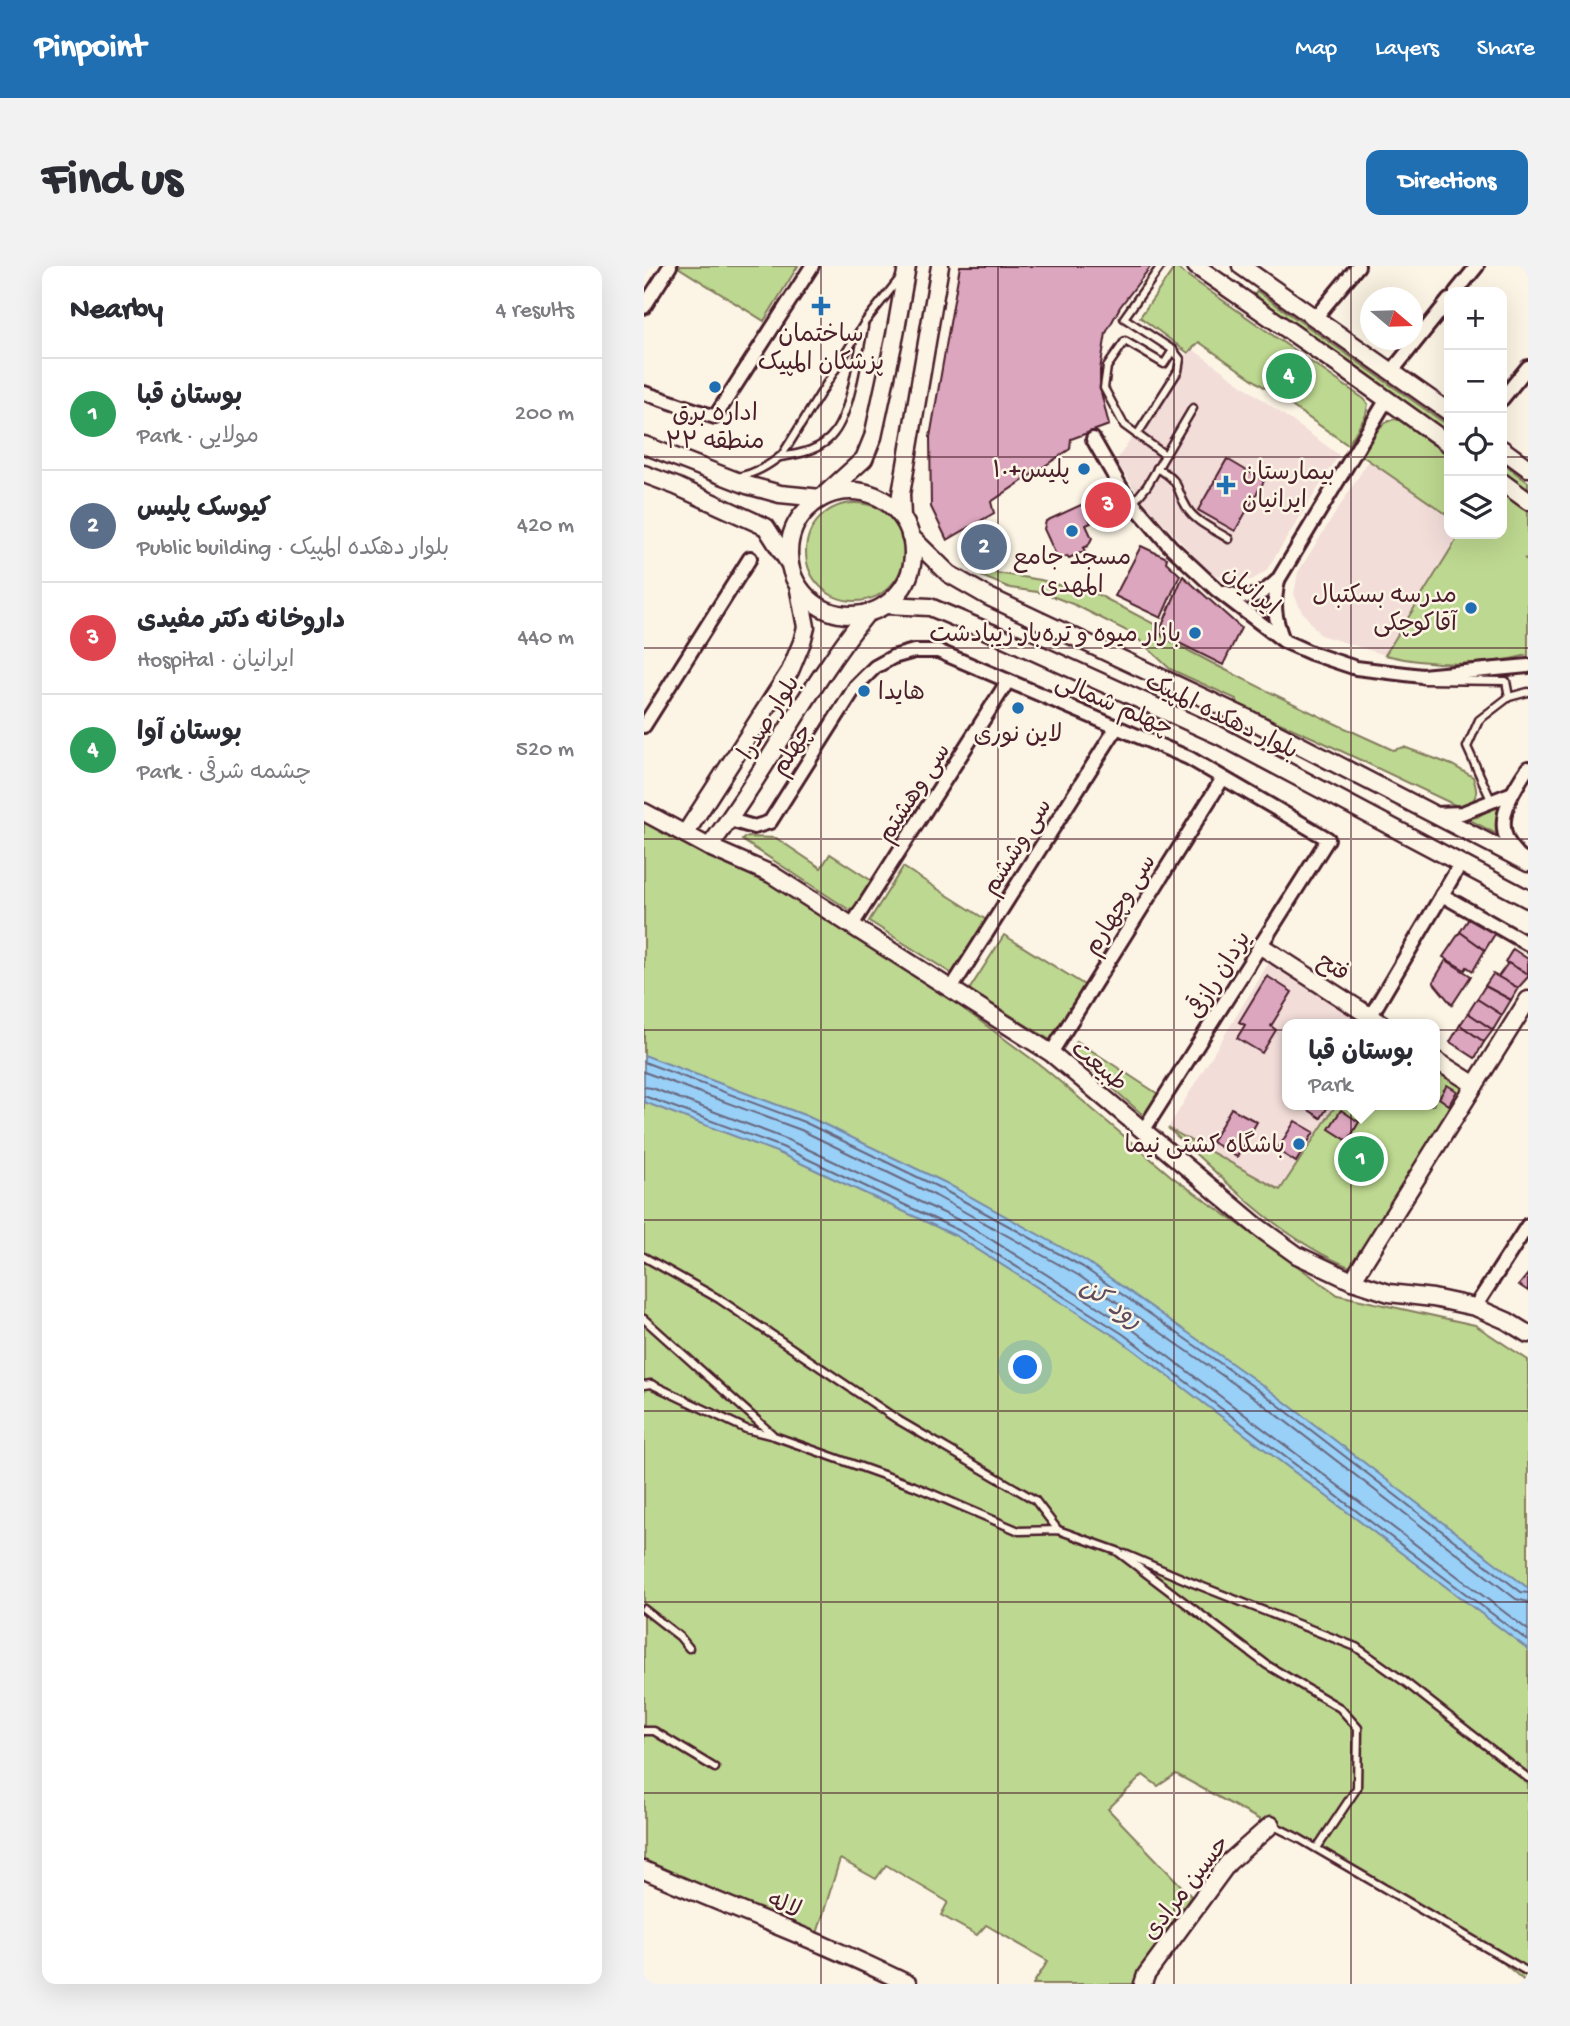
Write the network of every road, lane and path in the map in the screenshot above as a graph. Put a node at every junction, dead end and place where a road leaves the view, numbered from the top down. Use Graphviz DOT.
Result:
graph roads {
  1 [pos="670,266"];
  2 [pos="813,266"];
  3 [pos="940,266"];
  4 [pos="1161,266"];
  5 [pos="1196,266"];
  6 [pos="1357,266"];
  7 [pos="1477,266"];
  8 [pos="906,269"];
  9 [pos="1252,269"];
  10 [pos="1460,287"];
  11 [pos="1444,306"];
  12 [pos="644,307"];
  13 [pos="1315,318"];
  14 [pos="865,322"];
  15 [pos="1173,350"];
  16 [pos="1528,367"];
  17 [pos="1392,371"];
  18 [pos="644,393"];
  19 [pos="1507,393"];
  20 [pos="1387,399"];
  21 [pos="1194,408"];
  22 [pos="1444,408"];
  23 [pos="1137,435"];
  24 [pos="1093,439"];
  25 [pos="1444,440"];
  26 [pos="644,445"];
  27 [pos="1507,453"];
  28 [pos="1165,455"];
  29 [pos="778,457"];
  30 [pos="1157,468"];
  31 [pos="1528,468"];
  32 [pos="644,474"];
  33 [pos="730,479"];
  34 [pos="1507,486"];
  35 [pos="821,498"];
  36 [pos="1528,501"];
  37 [pos="1133,503"];
  38 [pos="902,517"];
  39 [pos="911,536"];
  40 [pos="1228,539"];
  41 [pos="750,558"];
  42 [pos="790,565"];
  43 [pos="1278,580"];
  44 [pos="799,587"];
  45 [pos="1217,590"];
  46 [pos="885,605"];
  47 [pos="867,613"];
  48 [pos="1284,641"];
  49 [pos="1528,666"];
  50 [pos="875,667"];
  51 [pos="1412,674"];
  52 [pos="1008,681"];
  53 [pos="1528,692"];
  54 [pos="1508,697"];
  55 [pos="644,726"];
  56 [pos="1117,727"];
  57 [pos="1528,768"];
  58 [pos="1223,778"];
  59 [pos="1510,794"];
  60 [pos="1492,802"];
  61 [pos="644,812"];
  62 [pos="1435,814"];
  63 [pos="730,820"];
  64 [pos="685,834"];
  65 [pos="1328,839"];
  66 [pos="709,847"];
  67 [pos="1525,861"];
  68 [pos="1461,863"];
  69 [pos="1442,895"];
  70 [pos="1528,899"];
  71 [pos="852,925"];
  72 [pos="1528,944"];
  73 [pos="1261,946"];
  74 [pos="951,989"];
  75 [pos="1528,1000"];
  76 [pos="1374,1019"];
  77 [pos="1377,1019"];
  78 [pos="1051,1053"];
  79 [pos="1440,1063"];
  80 [pos="1475,1085"];
  81 [pos="1143,1131"];
  82 [pos="1528,1225"];
  83 [pos="644,1257"];
  84 [pos="1352,1281"];
  85 [pos="1475,1307"];
  86 [pos="644,1319"];
  87 [pos="1528,1334"];
  88 [pos="644,1385"];
  89 [pos="774,1436"];
  90 [pos="1058,1530"];
  91 [pos="1117,1550"];
  92 [pos="644,1609"];
  93 [pos="690,1648"];
  94 [pos="644,1731"];
  95 [pos="715,1768"];
  96 [pos="1528,1778"];
  97 [pos="1271,1825"];
  98 [pos="1317,1849"];
  99 [pos="644,1871"];
  100 [pos="1528,1972"];
  101 [pos="908,1984"];
  102 [pos="1143,1984"];
  1 -- 12 [label="street"];
  2 -- 18 [label="street"];
  3 -- 38 [label="street"];
  4 -- 15 [label="lane"];
  5 -- 20 [label="street"];
  6 -- 13 [label="street"];
  7 -- 10 [label="street"];
  8 -- 14 [label="lane"];
  8 -- 35 [label="street"];
  9 -- 13 [label="street"];
  11 -- 17 [label="street"];
  13 -- 17 [label="street"];
  14 -- 29 [label="lane"];
  14 -- 29 [label="lane"];
  15 -- 23 [label="lane"];
  15 -- 23 [label="lane"];
  16 -- 19 [label="street"];
  17 -- 22 [label="street"];
  20 -- 25 [label="street"];
  20 -- 43 [label="street"];
  21 -- 28 [label="lane"];
  23 -- 28 [label="lane"];
  24 -- 37 [label="street, ایرانیان"];
  26 -- 33 [label="street"];
  27 -- 31 [label="street"];
  28 -- 30 [label="lane"];
  29 -- 33 [label="lane"];
  30 -- 37 [label="lane"];
  30 -- 40 [label="lane"];
  32 -- 42 [label="street"];
  33 -- 35 [label="street"];
  34 -- 36 [label="street"];
  35 -- 38 [label="street"];
  35 -- 42 [label="street"];
  37 -- 45 [label="street, ایرانیان"];
  38 -- 39 [label="street"];
  39 -- 46 [label="street"];
  39 -- 62 [label="street, بلوار دهکده المپیک"];
  41 -- 55 [label="street"];
  42 -- 44 [label="street"];
  43 -- 45 [label="street"];
  43 -- 48 [label="street"];
  44 -- 47 [label="street"];
  44 -- 64 [label="street, بلوار صدرا"];
  45 -- 48 [label="street, ایرانیان"];
  46 -- 47 [label="street"];
  46 -- 68 [label="street, بلوار دهکده المپیک"];
  47 -- 63 [label="street, بلوار صدرا"];
  48 -- 51 [label="street, ایرانیان"];
  49 -- 51 [label="street, ایرانیان"];
  50 -- 52 [label="street, چهلم شمالی"];
  50 -- 63 [label="street, چهلم"];
  51 -- 54 [label="lane"];
  52 -- 56 [label="street, چهلم شمالی"];
  52 -- 71 [label="street, سی وهشتم"];
  53 -- 54 [label="lane"];
  54 -- 60 [label="lane"];
  56 -- 58 [label="street, چهلم شمالی"];
  56 -- 74 [label="street, سی وششم"];
  57 -- 59 [label="street"];
  58 -- 65 [label="street, چهلم شمالی"];
  58 -- 78 [label="street, سی وچهارم"];
  59 -- 60 [label="street"];
  59 -- 67 [label="street"];
  60 -- 62 [label="street"];
  61 -- 64 [label="street, طبیعت"];
  62 -- 67 [label="street, بلوار دهکده المپیک"];
  63 -- 66 [label="street, بلوار صدرا"];
  64 -- 66 [label="street, طبیعت"];
  65 -- 73 [label="street, یزدان رازقی"];
  66 -- 71 [label="street, طبیعت"];
  68 -- 69 [label="street"];
  68 -- 70 [label="street, بلوار دهکده المپیک"];
  69 -- 72 [label="street"];
  69 -- 77 [label="street"];
  71 -- 74 [label="street, طبیعت"];
  73 -- 76 [label="street, فتح"];
  73 -- 81 [label="street, یزدان رازقی"];
  74 -- 78 [label="street, طبیعت"];
  75 -- 80 [label="street"];
  78 -- 81 [label="street, طبیعت"];
  79 -- 80 [label="street"];
  80 -- 84 [label="street"];
  81 -- 84 [label="street, طبیعت"];
  82 -- 85 [label="street"];
  83 -- 90 [label="lane"];
  84 -- 85 [label="street, طبیعت"];
  85 -- 87 [label="street, طبیعت"];
  86 -- 89 [label="lane"];
  88 -- 89 [label="lane"];
  89 -- 90 [label="lane"];
  90 -- 91 [label="lane"];
  91 -- 96 [label="lane"];
  91 -- 98 [label="lane"];
  92 -- 93 [label="lane"];
  94 -- 95 [label="lane"];
  97 -- 98 [label="lane"];
  97 -- 102 [label="street, حسین مرادی"];
  98 -- 100 [label="lane"];
  99 -- 101 [label="street, لاله"];
}
